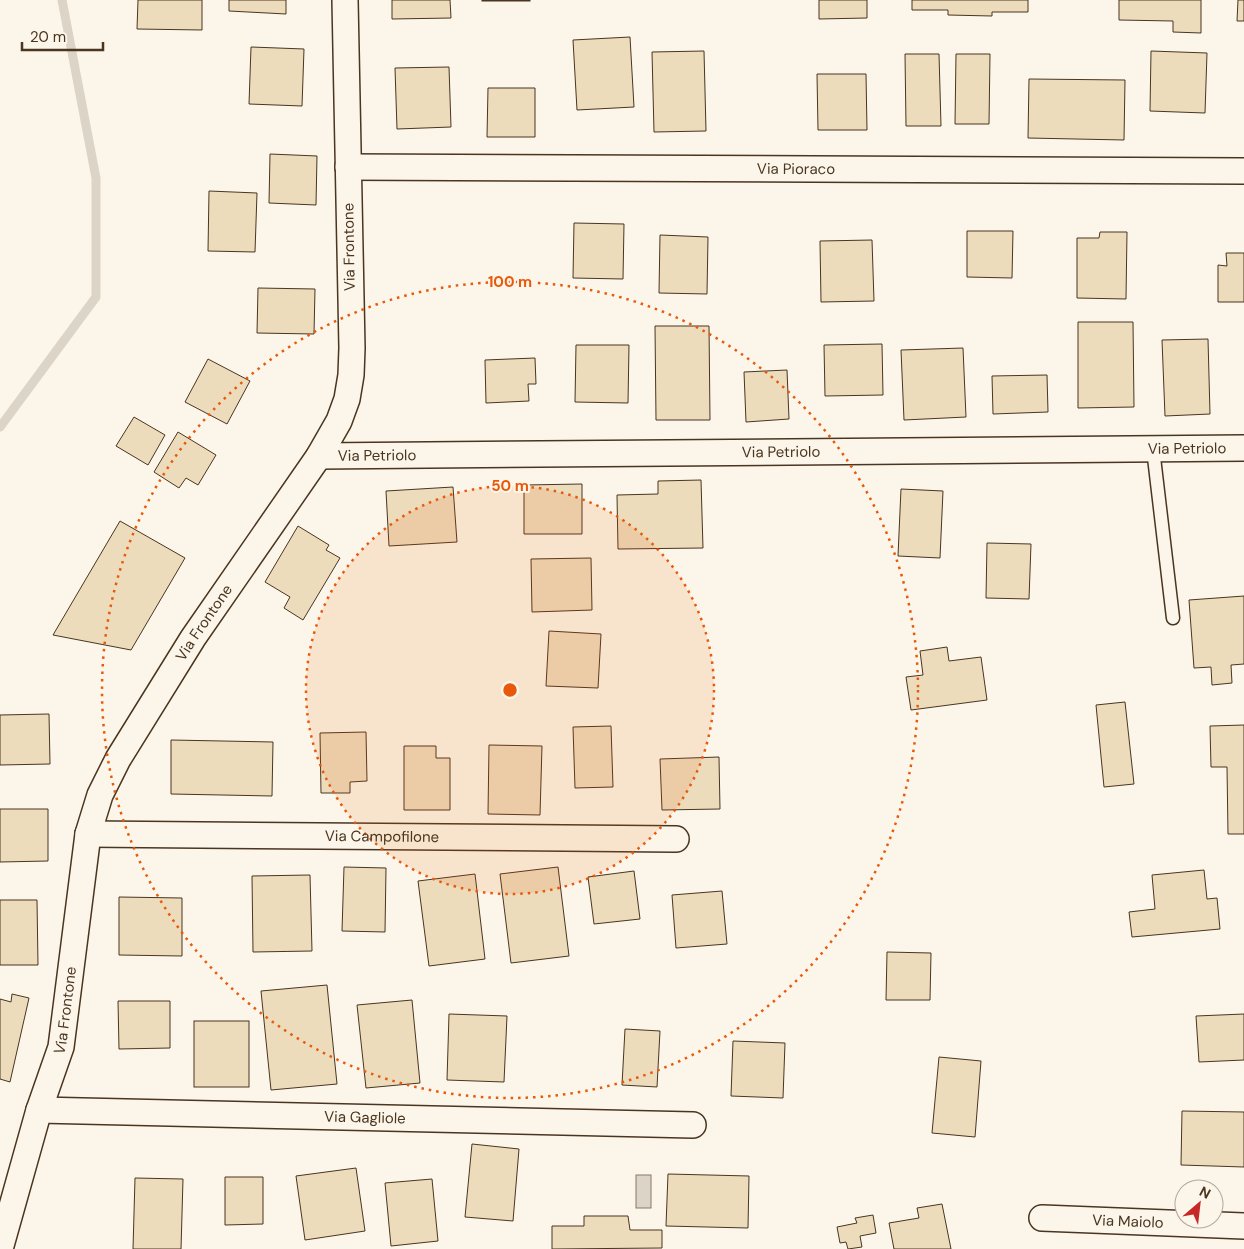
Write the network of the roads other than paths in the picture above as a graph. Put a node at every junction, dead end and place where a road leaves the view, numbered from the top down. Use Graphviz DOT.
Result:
graph roads {
  1 [pos="345,0"];
  2 [pos="348,167"];
  3 [pos="1244,171"];
  4 [pos="1244,448"];
  5 [pos="1153,449"];
  6 [pos="319,456"];
  7 [pos="1173,618"];
  8 [pos="88,834"];
  9 [pos="676,840"];
  10 [pos="38,1110"];
  11 [pos="693,1125"];
  12 [pos="1042,1218"];
  13 [pos="1244,1226"];
  14 [pos="0,1249"];
  1 -- 2 [label="street, Via Frontone"];
  2 -- 3 [label="street, Via Pioraco"];
  2 -- 6 [label="street, Via Frontone"];
  4 -- 5 [label="street, Via Petriolo"];
  5 -- 6 [label="street, Via Petriolo"];
  5 -- 7 [label="lane"];
  6 -- 8 [label="street, Via Frontone"];
  8 -- 9 [label="street, Via Campofilone"];
  8 -- 10 [label="street, Via Frontone"];
  10 -- 11 [label="street, Via Gagliole"];
  10 -- 14 [label="street, Via Frontone"];
  12 -- 13 [label="street, Via Maiolo"];
}
